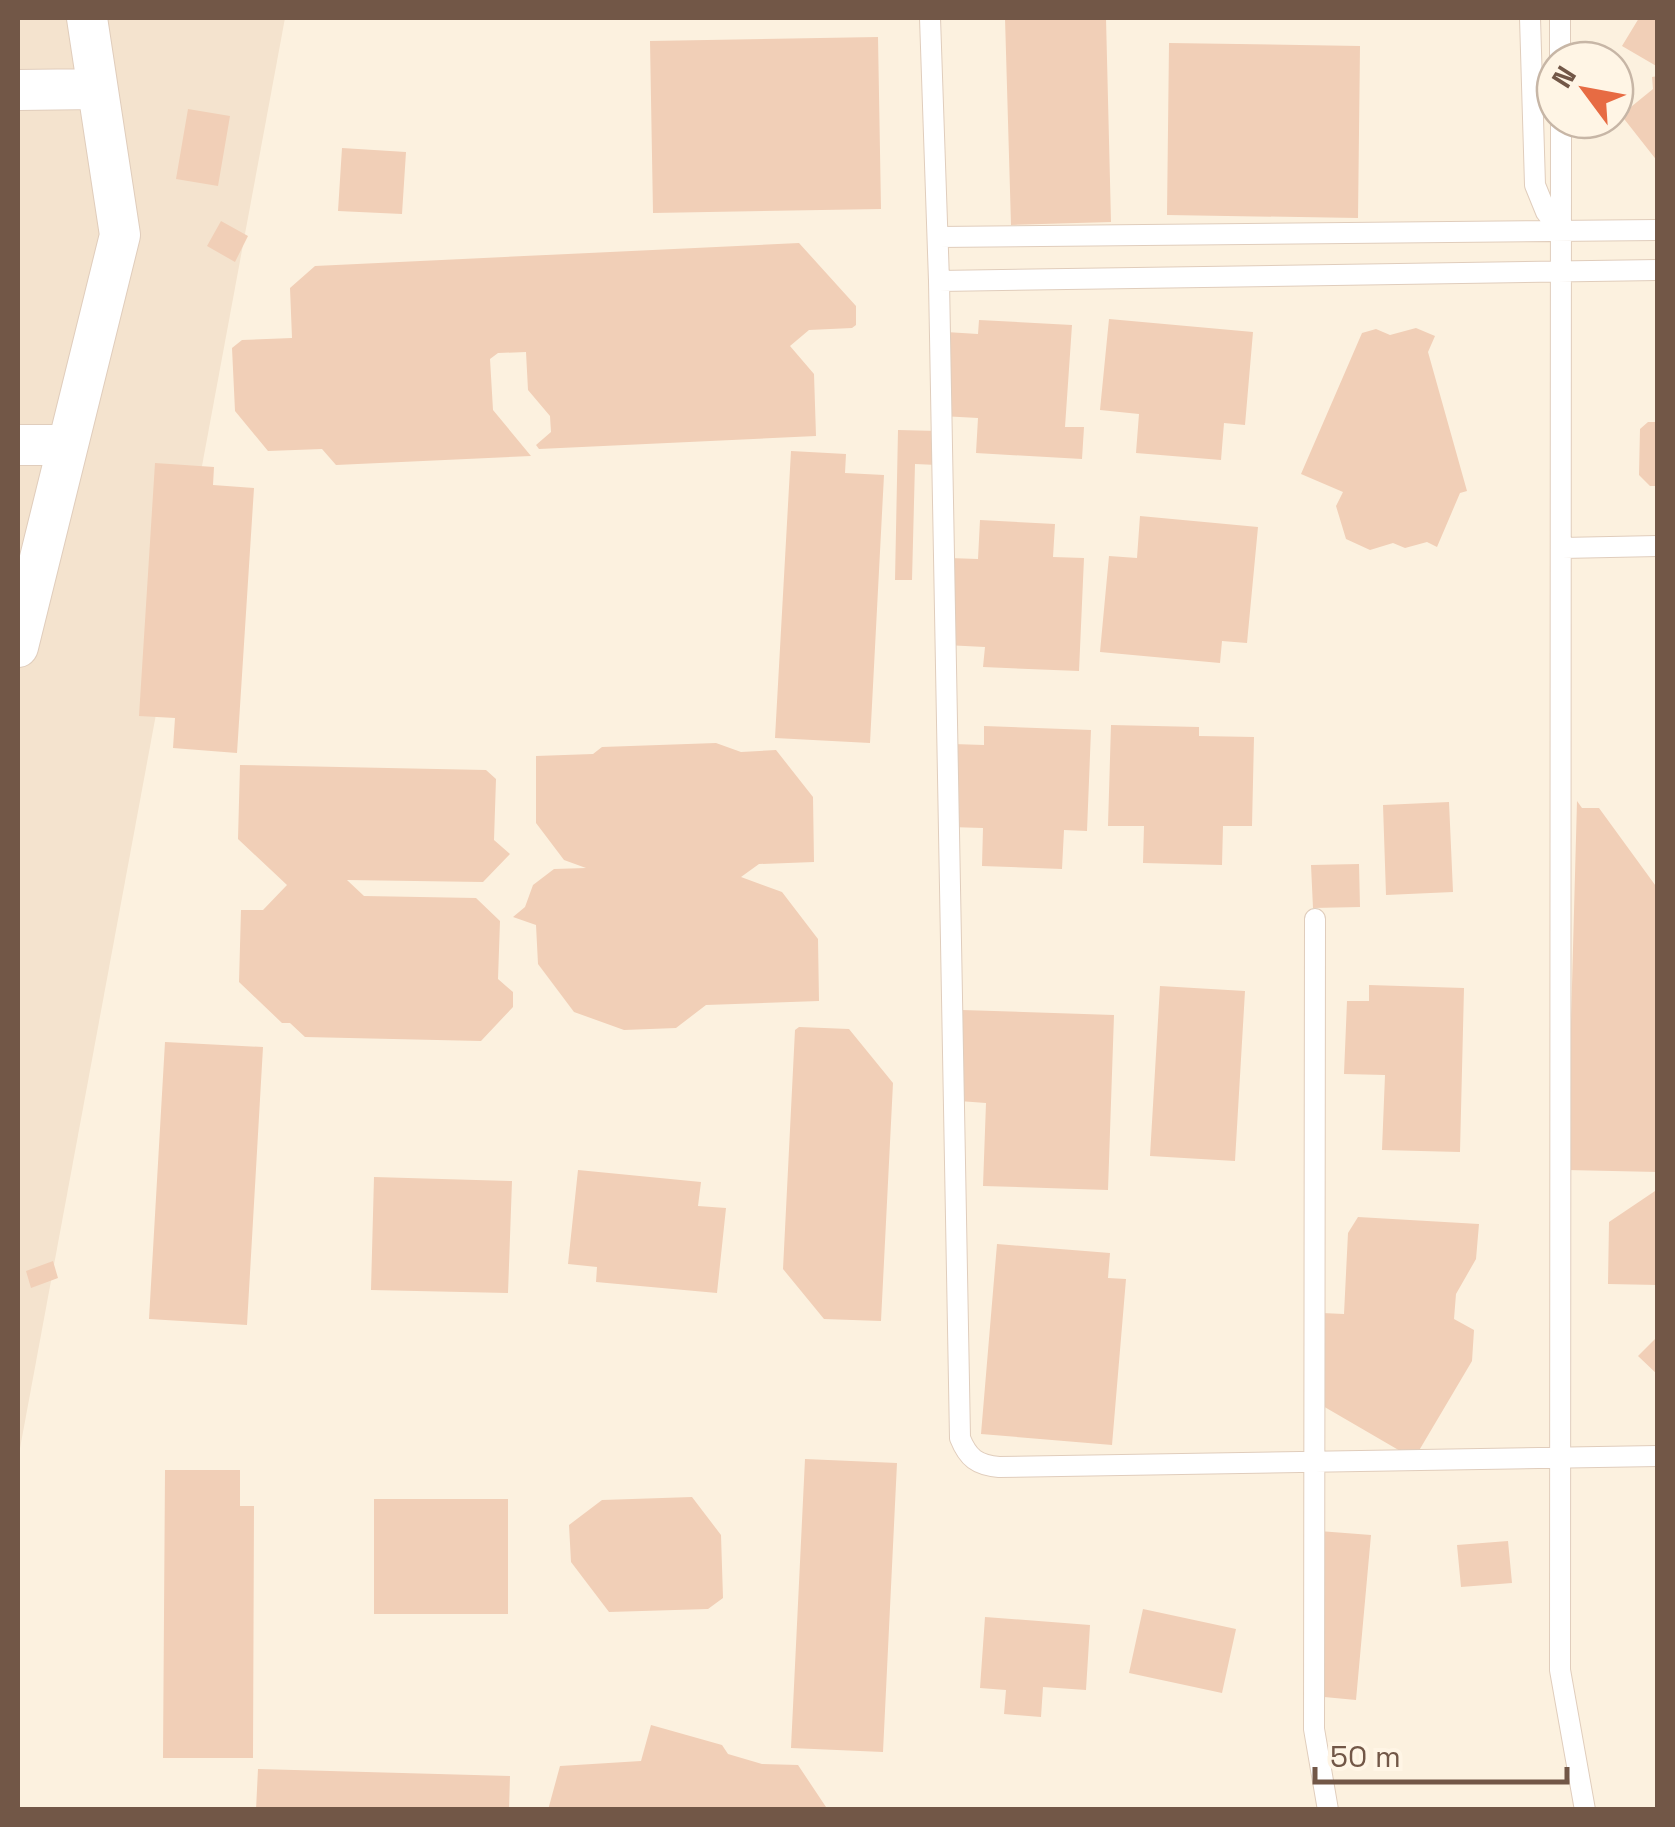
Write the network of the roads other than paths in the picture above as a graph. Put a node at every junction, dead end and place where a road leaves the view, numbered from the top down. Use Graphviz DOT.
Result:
graph roads {
  1 [pos="87,18"];
  2 [pos="930,18"];
  3 [pos="1530,18"];
  4 [pos="97,89"];
  5 [pos="18,90"];
  6 [pos="1561,140"];
  7 [pos="1658,230"];
  8 [pos="1562,232"];
  9 [pos="938,237"];
  10 [pos="1658,270"];
  11 [pos="1562,272"];
  12 [pos="939,281"];
  13 [pos="68,445"];
  14 [pos="18,446"];
  15 [pos="1658,546"];
  16 [pos="1562,548"];
  17 [pos="18,647"];
  18 [pos="1315,919"];
  19 [pos="1658,1456"];
  20 [pos="1560,1458"];
  21 [pos="1315,1462"];
  22 [pos="1328,1810"];
  23 [pos="1585,1810"];
  1 -- 4 [label="street"];
  2 -- 9 [label="lane"];
  3 -- 8 [label="lane"];
  4 -- 5 [label="street"];
  4 -- 13 [label="street"];
  6 -- 8 [label="lane"];
  7 -- 8 [label="lane"];
  8 -- 9 [label="lane"];
  8 -- 11 [label="lane"];
  9 -- 12 [label="lane"];
  10 -- 11 [label="lane"];
  11 -- 12 [label="lane"];
  11 -- 16 [label="lane"];
  12 -- 21 [label="lane"];
  13 -- 14 [label="street"];
  13 -- 17 [label="street"];
  15 -- 16 [label="lane"];
  16 -- 20 [label="lane"];
  18 -- 21 [label="lane"];
  19 -- 20 [label="lane"];
  20 -- 21 [label="lane"];
  20 -- 23 [label="lane"];
  21 -- 22 [label="lane"];
}
